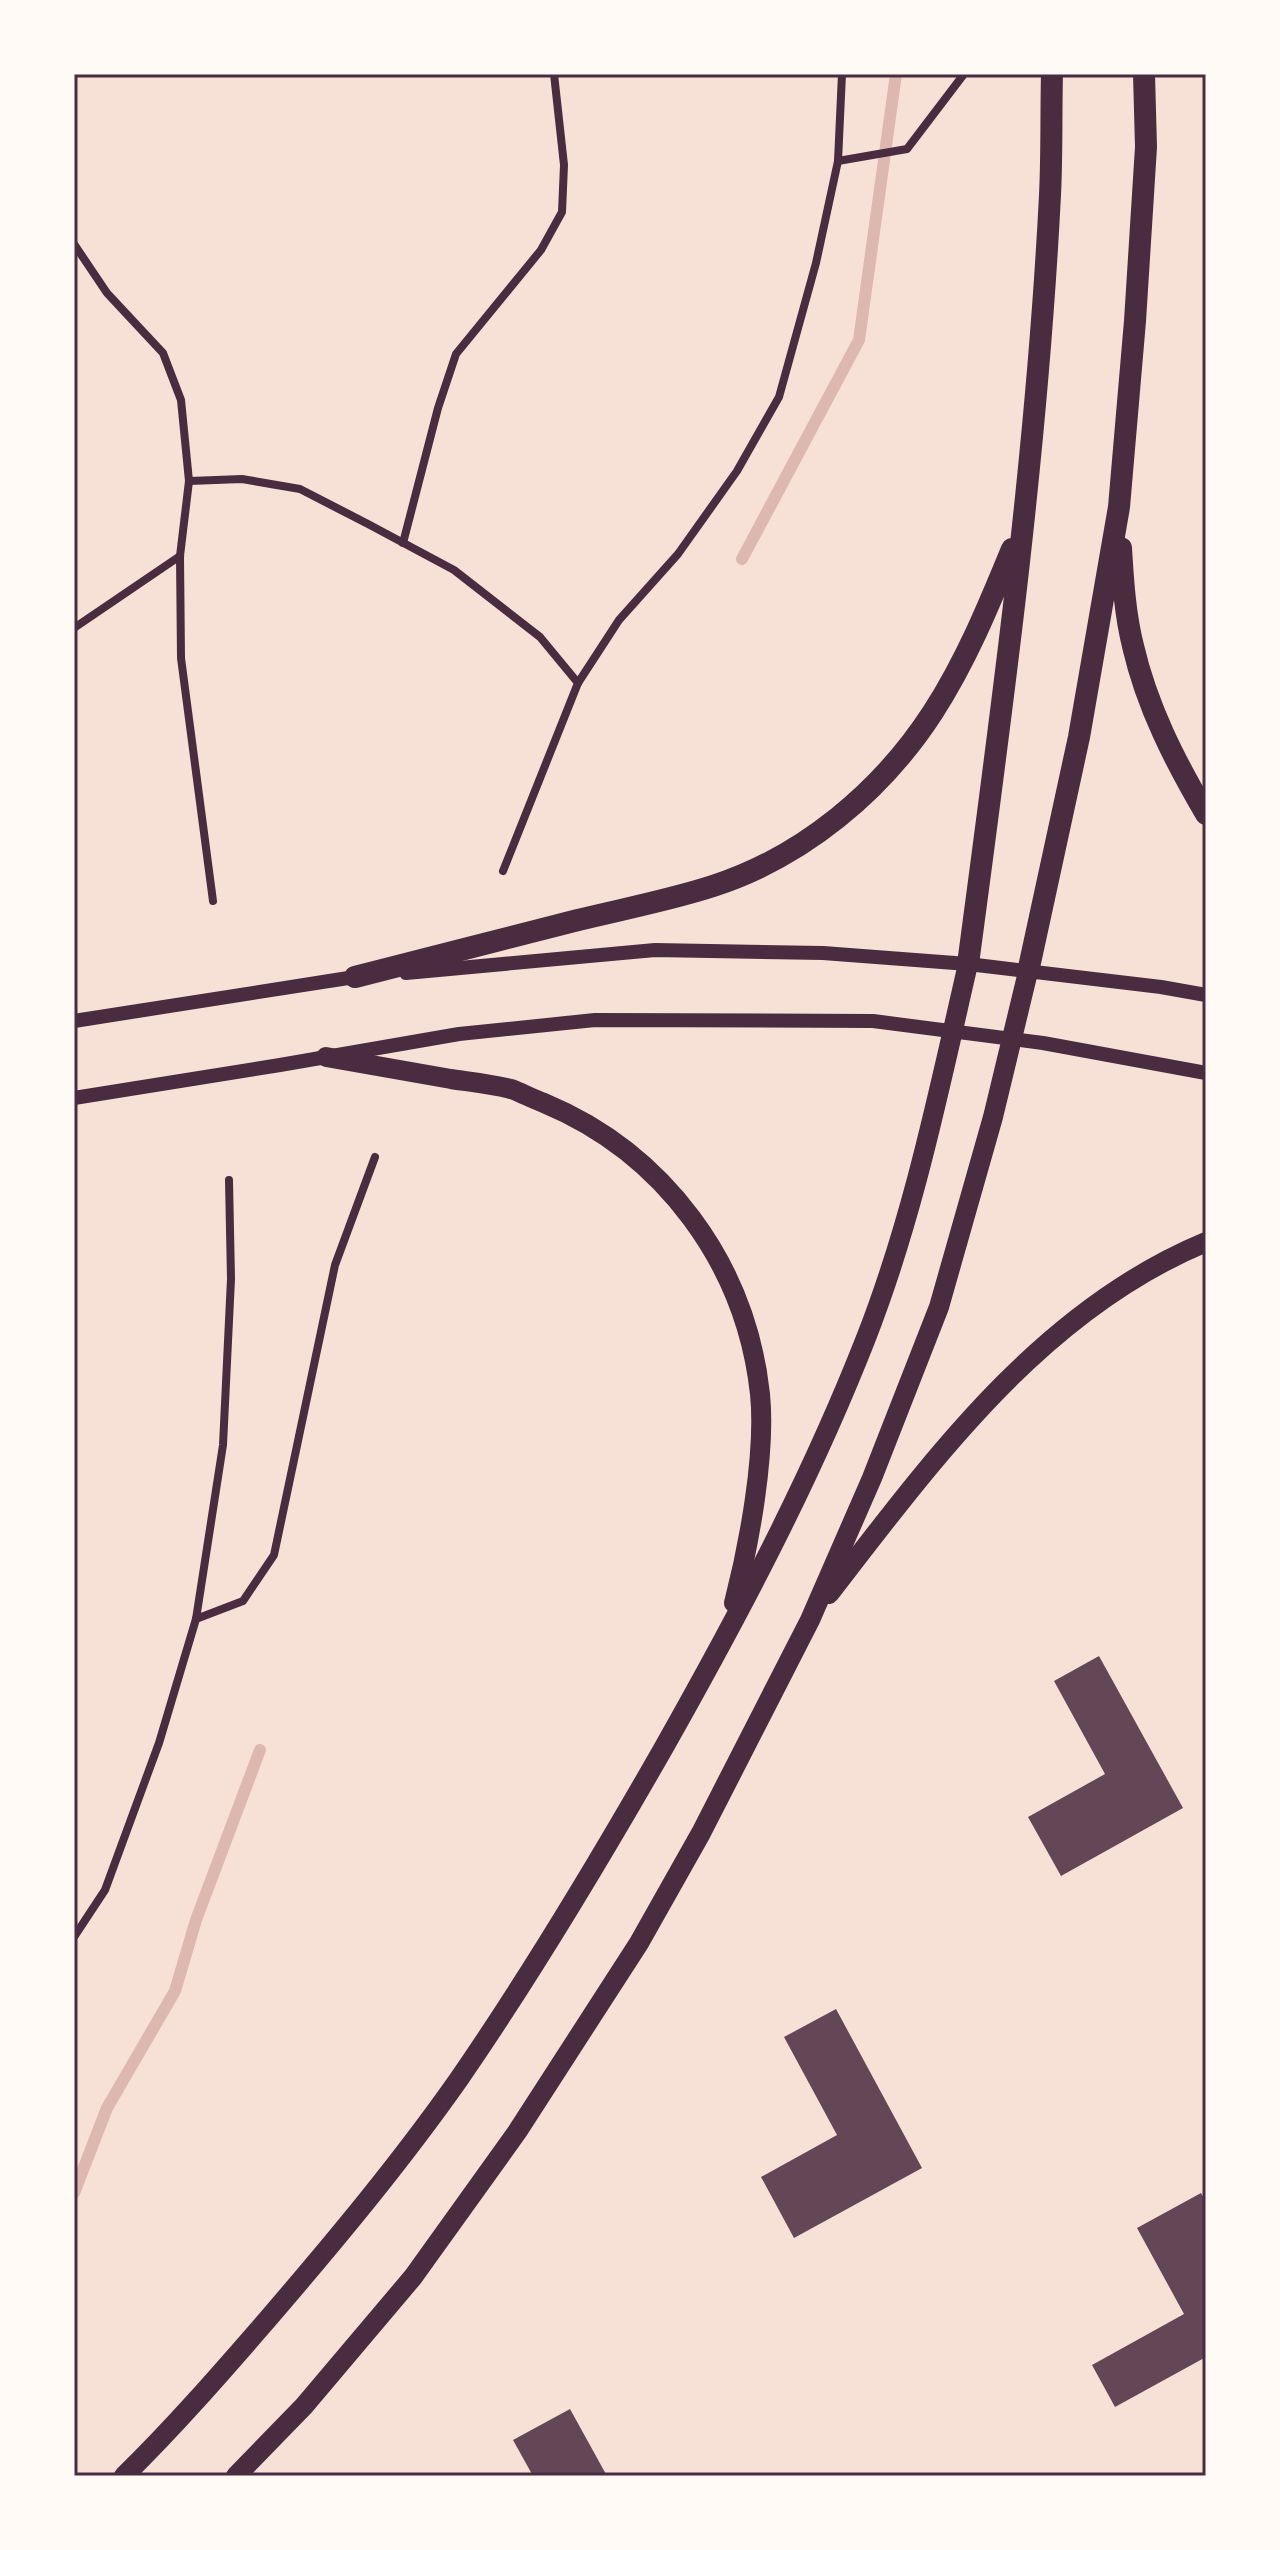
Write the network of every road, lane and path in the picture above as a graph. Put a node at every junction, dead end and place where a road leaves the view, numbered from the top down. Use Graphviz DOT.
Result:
graph roads {
  1 [pos="554,74"];
  2 [pos="842,74"];
  3 [pos="964,74"];
  4 [pos="1052,74"];
  5 [pos="1144,74"];
  6 [pos="838,161"];
  7 [pos="74,244"];
  8 [pos="189,481"];
  9 [pos="1119,507"];
  10 [pos="1023,522"];
  11 [pos="403,543"];
  12 [pos="180,556"];
  13 [pos="74,628"];
  14 [pos="578,683"];
  15 [pos="1206,814"];
  16 [pos="503,871"];
  17 [pos="213,901"];
  18 [pos="968,964"];
  19 [pos="1028,972"];
  20 [pos="355,977"];
  21 [pos="1206,995"];
  22 [pos="74,1021"];
  23 [pos="952,1032"];
  24 [pos="1012,1039"];
  25 [pos="326,1057"];
  26 [pos="1206,1073"];
  27 [pos="74,1098"];
  28 [pos="375,1157"];
  29 [pos="229,1180"];
  30 [pos="1206,1242"];
  31 [pos="196,1619"];
  32 [pos="810,1620"];
  33 [pos="725,1638"];
  34 [pos="74,1937"];
  35 [pos="124,2476"];
  36 [pos="236,2476"];
  1 -- 11 [label="street"];
  2 -- 6 [label="street"];
  3 -- 6 [label="street"];
  4 -- 10 [label="highway"];
  5 -- 9 [label="highway"];
  6 -- 14 [label="street"];
  7 -- 8 [label="street"];
  8 -- 11 [label="street"];
  8 -- 12 [label="street"];
  9 -- 15 [label="highway"];
  9 -- 19 [label="highway"];
  10 -- 18 [label="highway"];
  10 -- 20 [label="highway"];
  11 -- 14 [label="street"];
  12 -- 13 [label="street"];
  12 -- 17 [label="street"];
  14 -- 16 [label="street"];
  18 -- 19 [label="street"];
  18 -- 20 [label="street"];
  18 -- 23 [label="main road"];
  19 -- 21 [label="street"];
  19 -- 24 [label="main road"];
  20 -- 22 [label="street"];
  23 -- 24 [label="street"];
  23 -- 25 [label="street"];
  23 -- 33 [label="main road"];
  24 -- 26 [label="street"];
  24 -- 32 [label="main road"];
  25 -- 27 [label="street"];
  25 -- 33 [label="main road"];
  28 -- 31 [label="street"];
  29 -- 31 [label="street"];
  30 -- 32 [label="main road"];
  31 -- 34 [label="street"];
  32 -- 36 [label="main road"];
  33 -- 35 [label="main road"];
}
